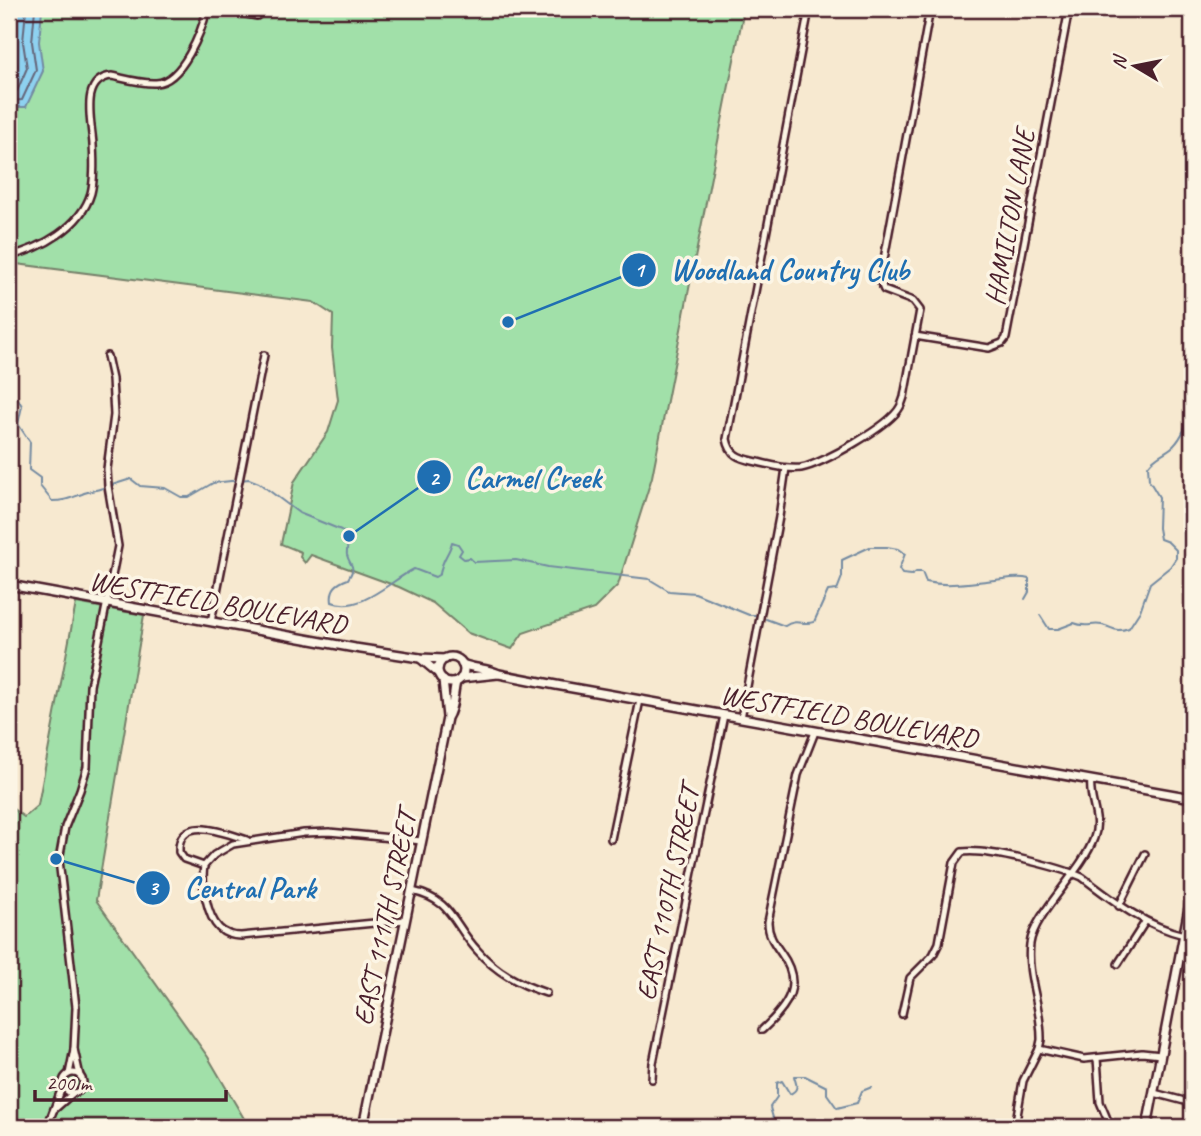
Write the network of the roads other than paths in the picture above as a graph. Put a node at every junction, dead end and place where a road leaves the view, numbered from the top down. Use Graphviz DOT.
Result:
graph roads {
  1 [pos="207,9"];
  2 [pos="219,9"];
  3 [pos="809,9"];
  4 [pos="930,9"];
  5 [pos="1069,9"];
  6 [pos="257,16"];
  7 [pos="9,256"];
  8 [pos="915,336"];
  9 [pos="264,355"];
  10 [pos="107,356"];
  11 [pos="786,468"];
  12 [pos="9,585"];
  13 [pos="108,603"];
  14 [pos="211,622"];
  15 [pos="420,658"];
  16 [pos="445,659"];
  17 [pos="462,664"];
  18 [pos="499,674"];
  19 [pos="441,677"];
  20 [pos="459,680"];
  21 [pos="640,700"];
  22 [pos="724,715"];
  23 [pos="447,718"];
  24 [pos="741,718"];
  25 [pos="815,732"];
  26 [pos="1091,780"];
  27 [pos="1192,798"];
  28 [pos="611,839"];
  29 [pos="249,841"];
  30 [pos="422,841"];
  31 [pos="1145,854"];
  32 [pos="204,866"];
  33 [pos="1074,873"];
  34 [pos="412,891"];
  35 [pos="1192,892"];
  36 [pos="1119,906"];
  37 [pos="405,920"];
  38 [pos="1144,922"];
  39 [pos="1184,935"];
  40 [pos="1118,964"];
  41 [pos="545,993"];
  42 [pos="902,1014"];
  43 [pos="762,1030"];
  44 [pos="75,1049"];
  45 [pos="1040,1049"];
  46 [pos="1161,1055"];
  47 [pos="1097,1058"];
  48 [pos="69,1074"];
  49 [pos="80,1076"];
  50 [pos="652,1079"];
  51 [pos="63,1085"];
  52 [pos="73,1093"];
  53 [pos="1154,1093"];
  54 [pos="1192,1103"];
  55 [pos="53,1112"];
  56 [pos="1108,1121"];
  57 [pos="47,1127"];
  58 [pos="363,1127"];
  59 [pos="1015,1127"];
  60 [pos="1147,1127"];
  1 -- 7 [label="street"];
  2 -- 6 [label="street"];
  3 -- 11 [label="street"];
  4 -- 8 [label="street"];
  5 -- 8 [label="street, HAMILTON LANE"];
  8 -- 11 [label="street"];
  9 -- 14 [label="street"];
  10 -- 13 [label="street"];
  11 -- 24 [label="street"];
  12 -- 13 [label="main road, WESTFIELD BOULEVARD"];
  13 -- 14 [label="main road, WESTFIELD BOULEVARD"];
  13 -- 44 [label="street"];
  14 -- 15 [label="main road, WESTFIELD BOULEVARD"];
  15 -- 16 [label="main road, WESTFIELD BOULEVARD"];
  15 -- 19 [label="main road"];
  16 -- 17 [label="main road"];
  16 -- 19 [label="main road"];
  17 -- 18 [label="main road, WESTFIELD BOULEVARD"];
  17 -- 20 [label="main road"];
  18 -- 20 [label="main road, WESTFIELD BOULEVARD"];
  18 -- 21 [label="main road, WESTFIELD BOULEVARD"];
  19 -- 20 [label="main road"];
  19 -- 23 [label="main road, EAST 111TH STREET"];
  20 -- 23 [label="main road, EAST 111TH STREET"];
  21 -- 22 [label="main road, WESTFIELD BOULEVARD"];
  21 -- 28 [label="street"];
  22 -- 24 [label="main road, WESTFIELD BOULEVARD"];
  22 -- 50 [label="street, EAST 110TH STREET"];
  23 -- 30 [label="main road, EAST 111TH STREET"];
  24 -- 25 [label="main road, WESTFIELD BOULEVARD"];
  25 -- 26 [label="main road, WESTFIELD BOULEVARD"];
  25 -- 43 [label="street"];
  26 -- 27 [label="main road, WESTFIELD BOULEVARD"];
  26 -- 33 [label="street"];
  29 -- 30 [label="street"];
  29 -- 32 [label="street"];
  29 -- 32 [label="street"];
  30 -- 34 [label="main road, EAST 111TH STREET"];
  31 -- 36 [label="street"];
  32 -- 37 [label="street"];
  33 -- 36 [label="street"];
  33 -- 42 [label="street"];
  33 -- 45 [label="street"];
  34 -- 37 [label="main road, EAST 111TH STREET"];
  34 -- 41 [label="street"];
  35 -- 39 [label="main road"];
  36 -- 38 [label="street"];
  37 -- 58 [label="main road, EAST 111TH STREET"];
  38 -- 39 [label="street"];
  38 -- 40 [label="street"];
  39 -- 46 [label="main road"];
  44 -- 48 [label="street"];
  44 -- 49 [label="street"];
  45 -- 47 [label="street"];
  45 -- 59 [label="street"];
  46 -- 47 [label="street"];
  46 -- 53 [label="main road"];
  47 -- 56 [label="street"];
  48 -- 49 [label="street"];
  48 -- 51 [label="street"];
  49 -- 52 [label="street"];
  51 -- 52 [label="street"];
  51 -- 55 [label="street"];
  52 -- 55 [label="street"];
  53 -- 54 [label="street"];
  53 -- 60 [label="main road"];
  55 -- 57 [label="street"];
}
